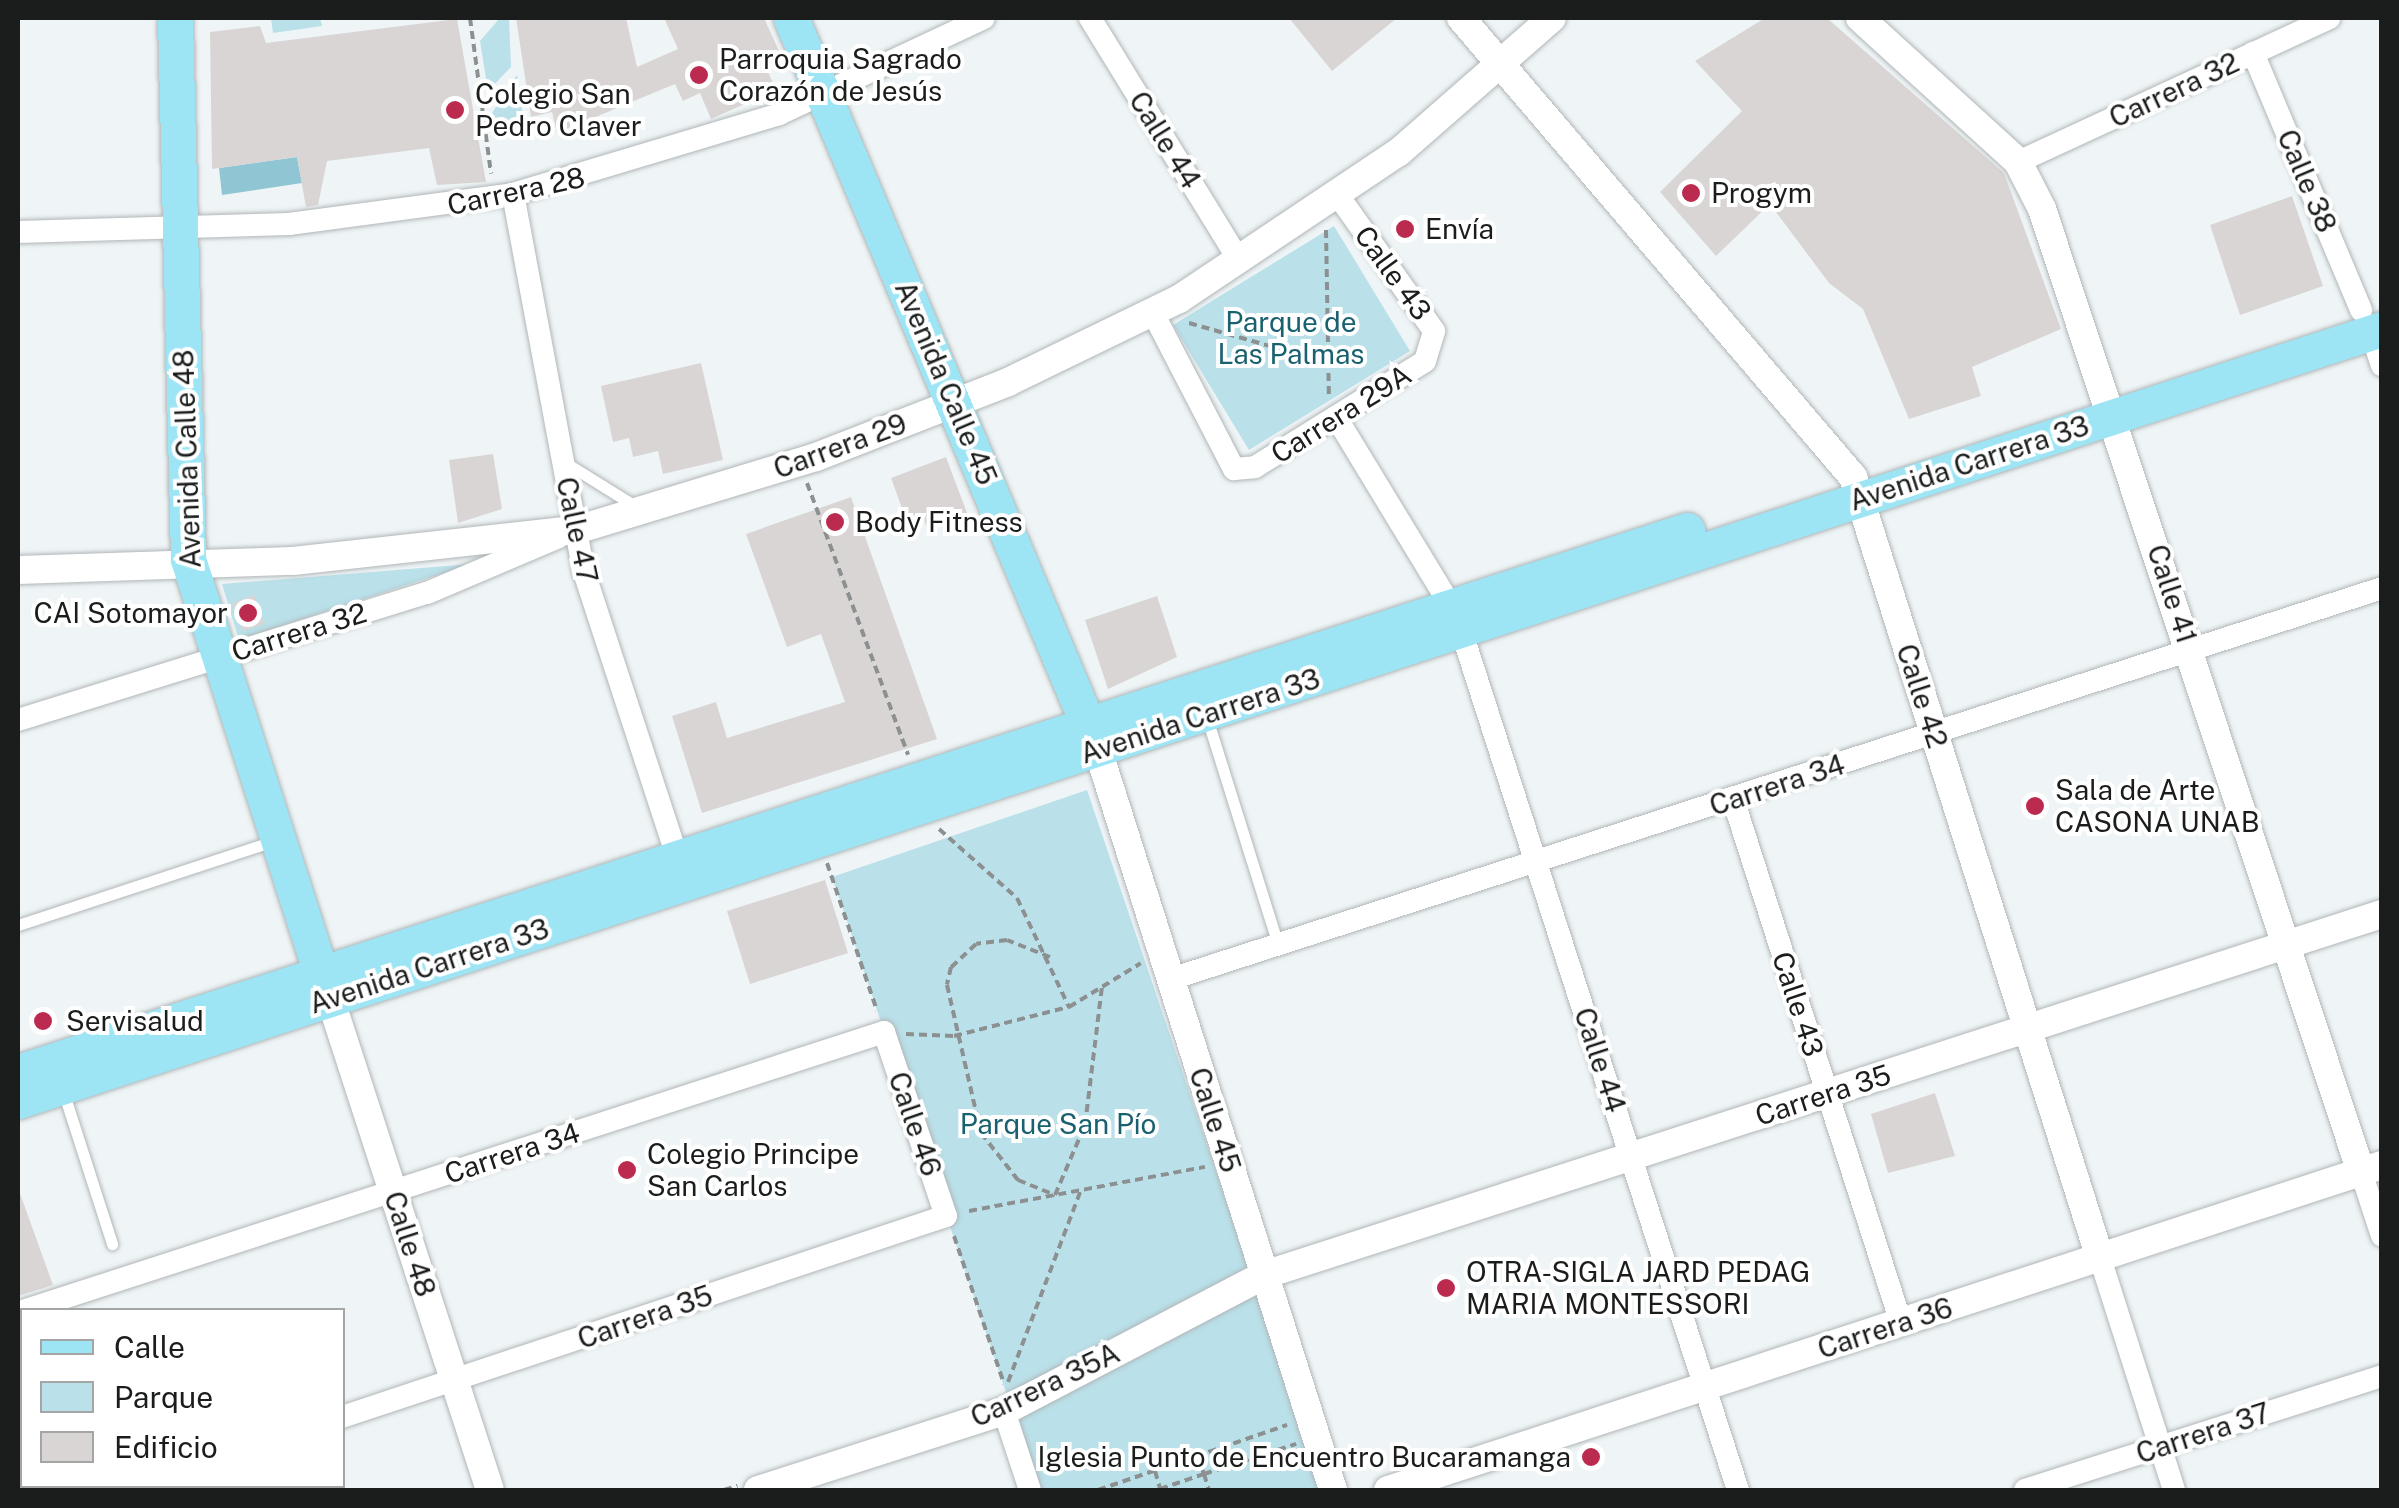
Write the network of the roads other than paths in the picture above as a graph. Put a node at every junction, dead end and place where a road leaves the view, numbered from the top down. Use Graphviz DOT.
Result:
graph roads {
  1 [pos="176,18"];
  2 [pos="791,18"];
  3 [pos="984,18"];
  4 [pos="1090,18"];
  5 [pos="1461,18"];
  6 [pos="1552,18"];
  7 [pos="1860,18"];
  8 [pos="2329,18"];
  9 [pos="2254,52"];
  10 [pos="1501,62"];
  11 [pos="824,95"];
  12 [pos="2018,162"];
  13 [pos="504,196"];
  14 [pos="1333,201"];
  15 [pos="180,230"];
  16 [pos="18,232"];
  17 [pos="1240,262"];
  18 [pos="1153,313"];
  19 [pos="2375,328"];
  20 [pos="1434,352"];
  21 [pos="954,404"];
  22 [pos="2111,405"];
  23 [pos="1333,419"];
  24 [pos="563,461"];
  25 [pos="1856,488"];
  26 [pos="642,512"];
  27 [pos="576,530"];
  28 [pos="189,568"];
  29 [pos="18,570"];
  30 [pos="2382,588"];
  31 [pos="1456,618"];
  32 [pos="2191,650"];
  33 [pos="218,658"];
  34 [pos="1206,714"];
  35 [pos="18,720"];
  36 [pos="1934,734"];
  37 [pos="1093,736"];
  38 [pos="1733,799"];
  39 [pos="278,840"];
  40 [pos="677,856"];
  41 [pos="1536,862"];
  42 [pos="2382,914"];
  43 [pos="18,926"];
  44 [pos="1278,945"];
  45 [pos="2287,945"];
  46 [pos="1171,979"];
  47 [pos="325,984"];
  48 [pos="2028,1030"];
  49 [pos="884,1032"];
  50 [pos="18,1072"];
  51 [pos="62,1086"];
  52 [pos="1828,1094"];
  53 [pos="18,1101"];
  54 [pos="1631,1157"];
  55 [pos="2371,1169"];
  56 [pos="393,1192"];
  57 [pos="946,1216"];
  58 [pos="2382,1236"];
  59 [pos="112,1244"];
  60 [pos="2100,1258"];
  61 [pos="1264,1274"];
  62 [pos="34,1308"];
  63 [pos="1901,1323"];
  64 [pos="2382,1376"];
  65 [pos="454,1380"];
  66 [pos="1704,1387"];
  67 [pos="1007,1402"];
  68 [pos="345,1416"];
  69 [pos="2160,1448"];
  70 [pos="1398,1489"];
  71 [pos="490,1490"];
  72 [pos="758,1490"];
  73 [pos="1030,1490"];
  74 [pos="1333,1490"];
  75 [pos="1738,1490"];
  76 [pos="2025,1490"];
  77 [pos="2174,1490"];
  1 -- 15 [label="main road, Avenida Calle 48"];
  2 -- 11 [label="main road, Avenida Calle 45"];
  3 -- 11 [label="street, Carrera 28"];
  4 -- 17 [label="street, Calle 44"];
  5 -- 10 [label="street, Calle 42"];
  6 -- 10 [label="street, Carrera 29"];
  7 -- 12 [label="street, Calle 41"];
  8 -- 9 [label="street, Carrera 32"];
  9 -- 12 [label="street, Carrera 32"];
  9 -- 19 [label="street, Calle 38"];
  10 -- 14 [label="street, Carrera 29"];
  10 -- 25 [label="street, Calle 42"];
  11 -- 13 [label="street, Carrera 28"];
  11 -- 21 [label="main road, Avenida Calle 45"];
  12 -- 22 [label="street, Calle 41"];
  13 -- 15 [label="street, Carrera 28"];
  13 -- 24 [label="street, Calle 47"];
  14 -- 17 [label="street, Carrera 29"];
  14 -- 20 [label="street, Calle 43"];
  15 -- 16 [label="street, Carrera 28"];
  15 -- 28 [label="main road, Avenida Calle 48"];
  17 -- 18 [label="street, Carrera 29"];
  18 -- 21 [label="street, Carrera 29"];
  18 -- 23 [label="street, Carrera 29A"];
  19 -- 22 [label="main road, Avenida Carrera 33"];
  20 -- 23 [label="street, Carrera 29A"];
  21 -- 26 [label="street, Carrera 29"];
  21 -- 37 [label="main road, Avenida Calle 45"];
  22 -- 25 [label="main road, Avenida Carrera 33"];
  22 -- 32 [label="street, Calle 41"];
  23 -- 31 [label="street, Calle 44"];
  24 -- 26 [label="lane"];
  24 -- 27 [label="street, Calle 47"];
  25 -- 31 [label="main road, Avenida Carrera 33"];
  25 -- 36 [label="street, Calle 42"];
  26 -- 27 [label="street, Carrera 29"];
  27 -- 28 [label="street, Carrera 29"];
  27 -- 33 [label="street, Carrera 32"];
  27 -- 40 [label="street, Calle 47"];
  28 -- 29 [label="street, Carrera 29"];
  28 -- 33 [label="main road, Avenida Calle 48"];
  30 -- 32 [label="street, Carrera 34"];
  31 -- 34 [label="main road, Avenida Carrera 33"];
  31 -- 37 [label="main road, Avenida Carrera 33"];
  31 -- 41 [label="street, Calle 44"];
  32 -- 36 [label="street, Carrera 34"];
  32 -- 45 [label="street, Calle 41"];
  33 -- 35 [label="street, Carrera 32"];
  33 -- 39 [label="main road, Avenida Calle 48"];
  34 -- 37 [label="main road, Avenida Carrera 33"];
  34 -- 44 [label="lane"];
  36 -- 38 [label="street, Carrera 34"];
  36 -- 48 [label="street, Calle 42"];
  37 -- 40 [label="main road, Avenida Carrera 33"];
  37 -- 46 [label="street, Calle 45"];
  37 -- 47 [label="main road, Avenida Carrera 33"];
  38 -- 41 [label="street, Carrera 34"];
  38 -- 52 [label="street, Calle 43"];
  39 -- 43 [label="lane"];
  39 -- 47 [label="main road, Avenida Calle 48"];
  40 -- 47 [label="main road, Avenida Carrera 33"];
  41 -- 44 [label="street, Carrera 34"];
  41 -- 54 [label="street, Calle 44"];
  42 -- 45 [label="street, Carrera 35"];
  44 -- 46 [label="street, Carrera 34"];
  45 -- 48 [label="street, Carrera 35"];
  45 -- 55 [label="street, Calle 41"];
  46 -- 61 [label="street, Calle 45"];
  47 -- 50 [label="main road, Avenida Carrera 33"];
  47 -- 51 [label="main road, Avenida Carrera 33"];
  47 -- 56 [label="street, Calle 48"];
  48 -- 52 [label="street, Carrera 35"];
  48 -- 60 [label="street, Calle 42"];
  49 -- 56 [label="street, Carrera 34"];
  49 -- 57 [label="street, Calle 46"];
  51 -- 53 [label="main road, Avenida Carrera 33"];
  51 -- 59 [label="lane"];
  52 -- 54 [label="street, Carrera 35"];
  52 -- 63 [label="street, Calle 43"];
  54 -- 61 [label="street, Carrera 35"];
  54 -- 66 [label="street, Calle 44"];
  55 -- 58 [label="street, Calle 41"];
  55 -- 60 [label="street, Carrera 36"];
  56 -- 62 [label="street, Carrera 34"];
  56 -- 65 [label="street, Calle 48"];
  57 -- 65 [label="street, Carrera 35"];
  60 -- 63 [label="street, Carrera 36"];
  60 -- 69 [label="street, Calle 42"];
  61 -- 67 [label="street, Carrera 35A"];
  61 -- 74 [label="street, Calle 45"];
  63 -- 66 [label="street, Carrera 36"];
  64 -- 69 [label="street, Carrera 37"];
  65 -- 68 [label="street, Carrera 35"];
  65 -- 71 [label="street, Calle 48"];
  66 -- 70 [label="street, Carrera 36"];
  66 -- 75 [label="street, Calle 44"];
  67 -- 72 [label="street, Carrera 35A"];
  67 -- 73 [label="street"];
  69 -- 76 [label="street, Carrera 37"];
  69 -- 77 [label="street, Calle 42"];
}
